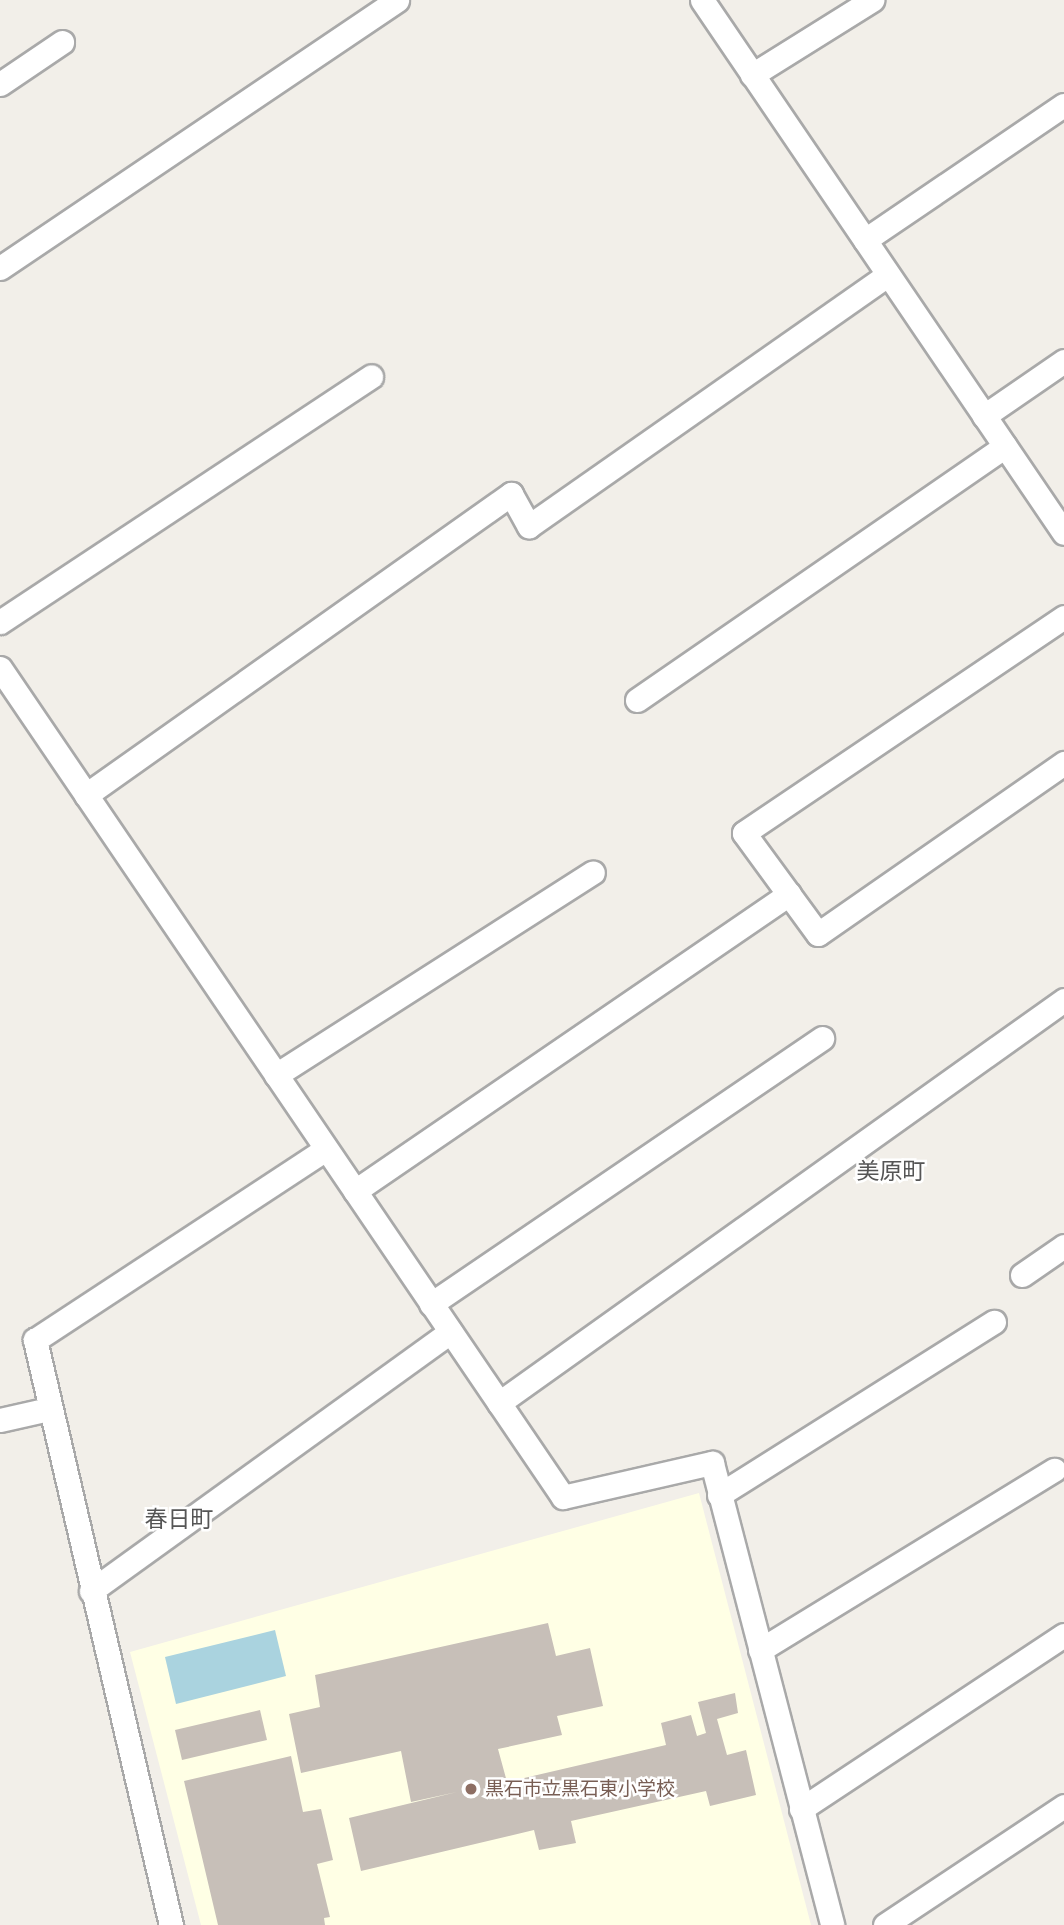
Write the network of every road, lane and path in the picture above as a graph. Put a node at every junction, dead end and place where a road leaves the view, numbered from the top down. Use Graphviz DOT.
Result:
graph roads {
  1 [pos="397,0"];
  2 [pos="702,0"];
  3 [pos="872,0"];
  4 [pos="62,42"];
  5 [pos="752,75"];
  6 [pos="0,84"];
  7 [pos="1064,105"];
  8 [pos="865,240"];
  9 [pos="0,268"];
  10 [pos="888,275"];
  11 [pos="1064,361"];
  12 [pos="371,376"];
  13 [pos="984,416"];
  14 [pos="1005,446"];
  15 [pos="1062,527"];
  16 [pos="1064,617"];
  17 [pos="0,622"];
  18 [pos="0,668"];
  19 [pos="637,700"];
  20 [pos="1064,763"];
  21 [pos="86,795"];
  22 [pos="593,872"];
  23 [pos="789,894"];
  24 [pos="1064,1000"];
  25 [pos="822,1038"];
  26 [pos="276,1075"];
  27 [pos="326,1149"];
  28 [pos="355,1191"];
  29 [pos="1064,1246"];
  30 [pos="1022,1275"];
  31 [pos="431,1304"];
  32 [pos="994,1322"];
  33 [pos="450,1332"];
  34 [pos="499,1403"];
  35 [pos="49,1409"];
  36 [pos="0,1420"];
  37 [pos="1054,1470"];
  38 [pos="719,1495"];
  39 [pos="91,1591"];
  40 [pos="1064,1635"];
  41 [pos="760,1650"];
  42 [pos="1064,1806"];
  43 [pos="801,1809"];
  44 [pos="171,1925"];
  45 [pos="832,1925"];
  46 [pos="885,1925"];
  1 -- 9 [label="street"];
  2 -- 5 [label="street"];
  3 -- 5 [label="street"];
  4 -- 6 [label="street"];
  5 -- 8 [label="street"];
  7 -- 8 [label="street"];
  8 -- 10 [label="street"];
  10 -- 13 [label="street"];
  10 -- 21 [label="street"];
  11 -- 13 [label="street"];
  12 -- 17 [label="street"];
  13 -- 14 [label="street"];
  14 -- 15 [label="street"];
  14 -- 19 [label="street"];
  16 -- 23 [label="street"];
  18 -- 21 [label="street"];
  20 -- 23 [label="street"];
  21 -- 26 [label="street"];
  22 -- 26 [label="street"];
  23 -- 28 [label="street"];
  24 -- 34 [label="street"];
  25 -- 31 [label="street"];
  26 -- 27 [label="street"];
  27 -- 28 [label="street"];
  27 -- 35 [label="street"];
  28 -- 31 [label="street"];
  29 -- 30 [label="street"];
  31 -- 33 [label="street"];
  32 -- 38 [label="street"];
  33 -- 34 [label="street"];
  33 -- 39 [label="street"];
  34 -- 38 [label="street"];
  35 -- 36 [label="street"];
  35 -- 39 [label="street"];
  37 -- 41 [label="street"];
  38 -- 41 [label="street"];
  39 -- 44 [label="street"];
  40 -- 43 [label="street"];
  41 -- 43 [label="street"];
  42 -- 46 [label="street"];
  43 -- 45 [label="street"];
}
